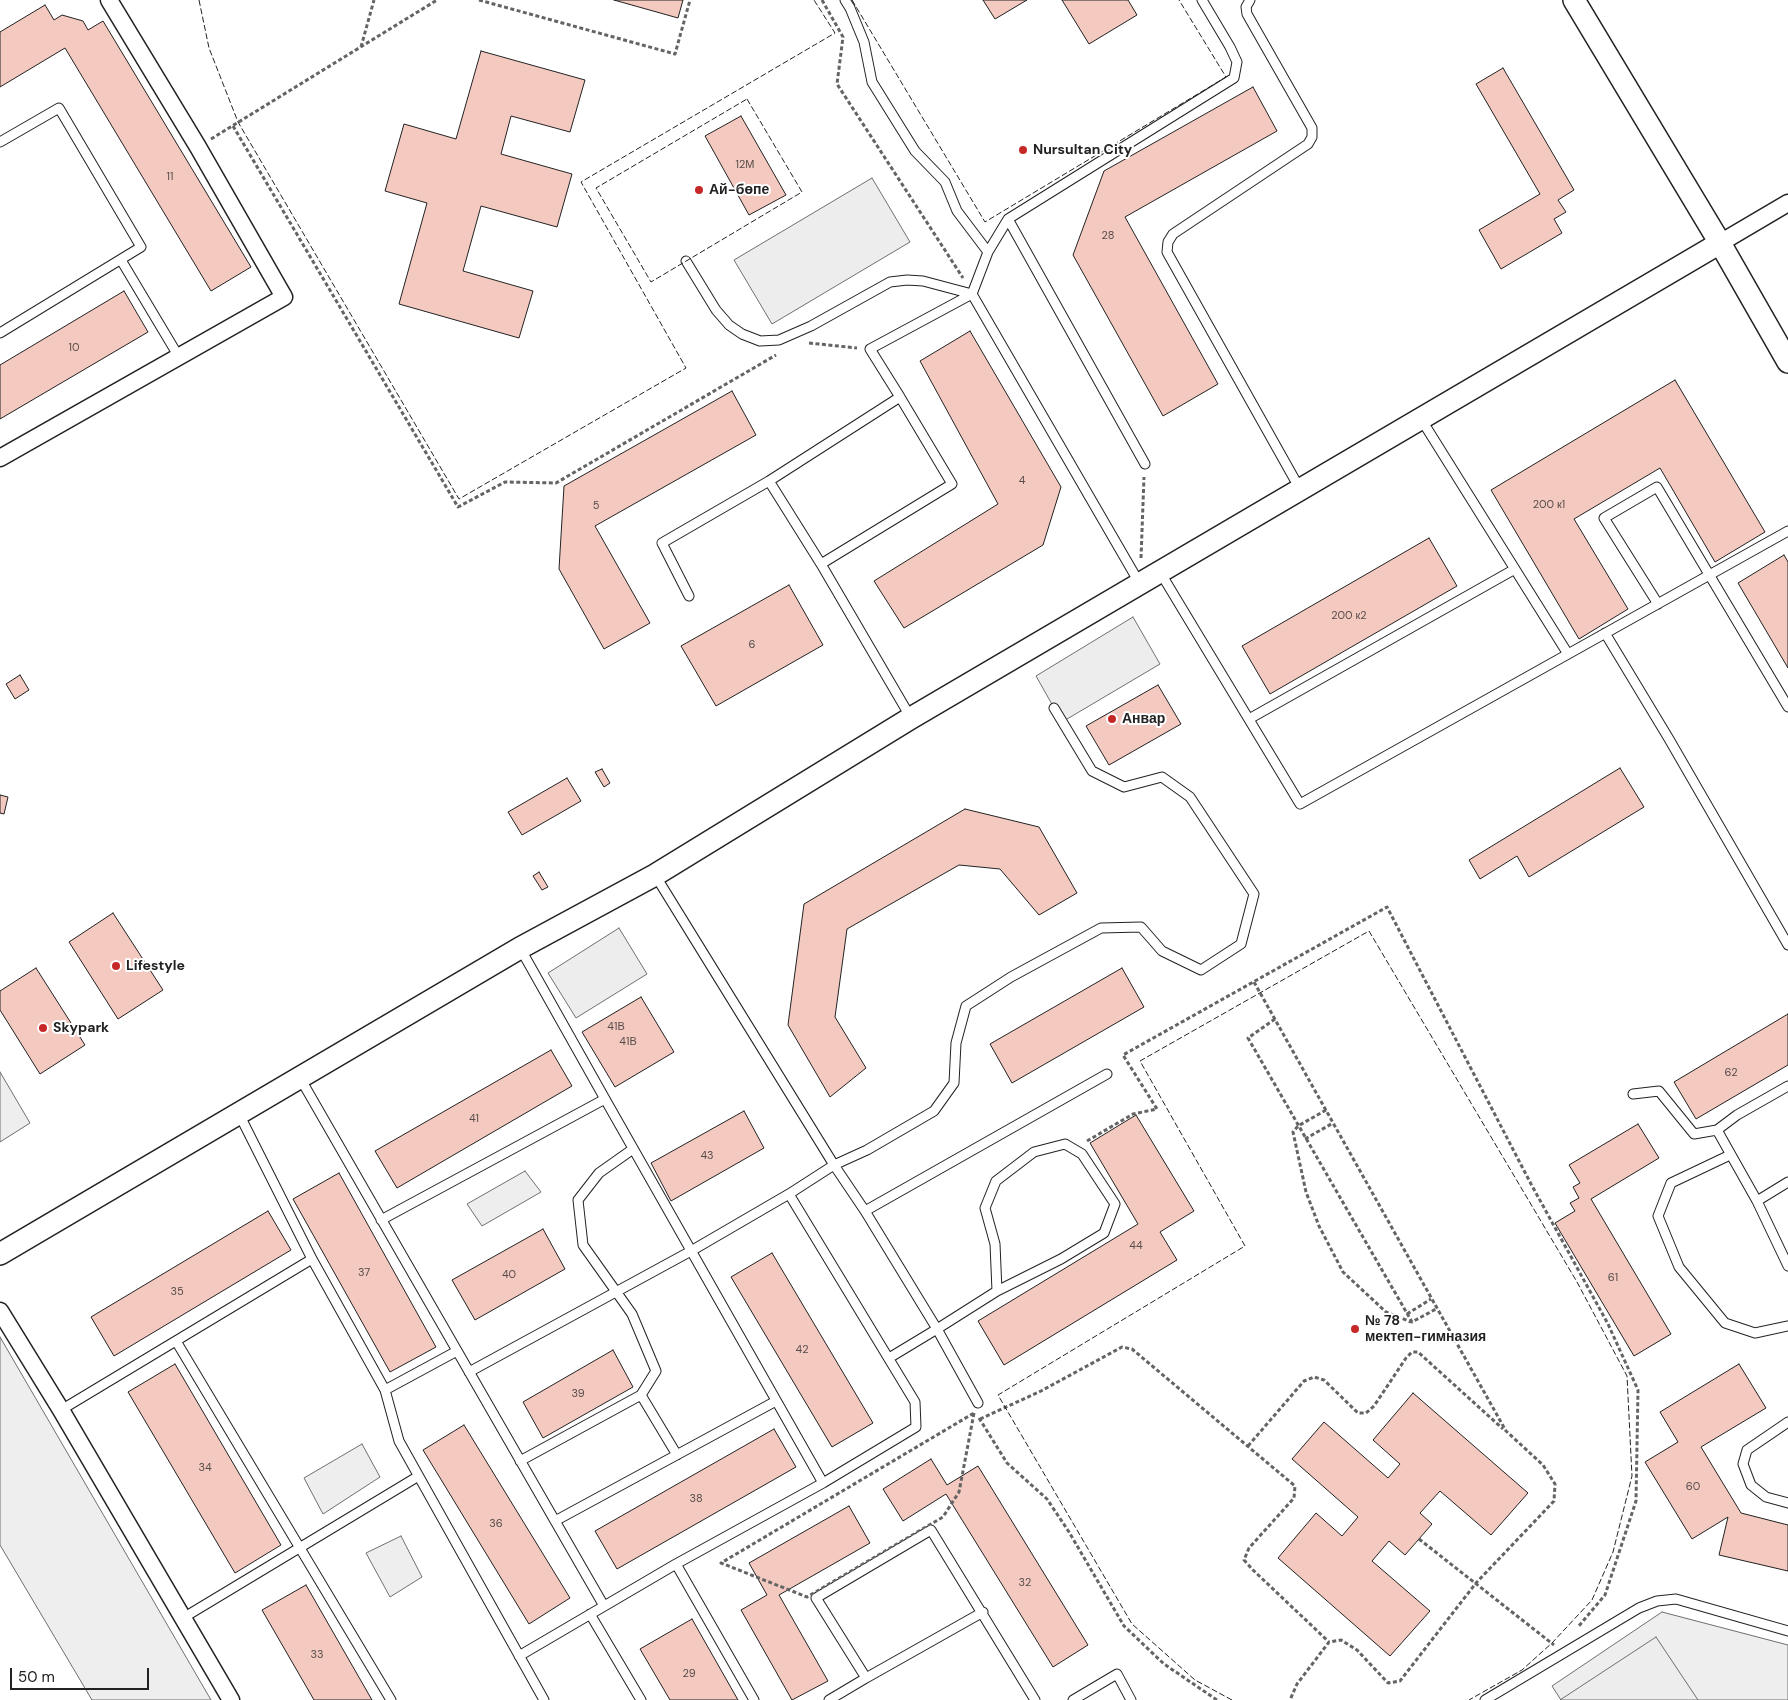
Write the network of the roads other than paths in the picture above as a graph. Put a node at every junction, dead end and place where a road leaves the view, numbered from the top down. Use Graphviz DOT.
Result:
graph roads {
  1 [pos="109,0"];
  2 [pos="845,0"];
  3 [pos="1202,0"];
  4 [pos="1250,0"];
  5 [pos="1574,0"];
  6 [pos="0,142"];
  7 [pos="1788,203"];
  8 [pos="1008,219"];
  9 [pos="1720,243"];
  10 [pos="988,252"];
  11 [pos="121,260"];
  12 [pos="686,261"];
  13 [pos="972,294"];
  14 [pos="0,332"];
  15 [pos="179,357"];
  16 [pos="1788,362"];
  17 [pos="900,397"];
  18 [pos="1420,419"];
  19 [pos="0,458"];
  20 [pos="1145,464"];
  21 [pos="769,481"];
  22 [pos="1300,489"];
  23 [pos="1788,531"];
  24 [pos="821,564"];
  25 [pos="1515,570"];
  26 [pos="1160,572"];
  27 [pos="1710,575"];
  28 [pos="1140,584"];
  29 [pos="690,596"];
  30 [pos="1658,604"];
  31 [pos="1605,633"];
  32 [pos="1568,654"];
  33 [pos="1788,707"];
  34 [pos="1054,708"];
  35 [pos="911,718"];
  36 [pos="1249,719"];
  37 [pos="655,875"];
  38 [pos="1788,945"];
  39 [pos="520,948"];
  40 [pos="1107,1074"];
  41 [pos="299,1078"];
  42 [pos="1788,1086"];
  43 [pos="1633,1094"];
  44 [pos="604,1099"];
  45 [pos="238,1114"];
  46 [pos="1717,1130"];
  47 [pos="633,1150"];
  48 [pos="1730,1155"];
  49 [pos="834,1165"];
  50 [pos="1788,1182"];
  51 [pos="789,1194"];
  52 [pos="1757,1202"];
  53 [pos="865,1211"];
  54 [pos="381,1220"];
  55 [pos="691,1251"];
  56 [pos="0,1254"];
  57 [pos="312,1259"];
  58 [pos="1788,1266"];
  59 [pos="997,1291"];
  60 [pos="616,1292"];
  61 [pos="0,1311"];
  62 [pos="1788,1326"];
  63 [pos="937,1329"];
  64 [pos="176,1340"];
  65 [pos="457,1351"];
  66 [pos="889,1358"];
  67 [pos="469,1372"];
  68 [pos="385,1390"];
  69 [pos="641,1394"];
  70 [pos="776,1401"];
  71 [pos="978,1403"];
  72 [pos="61,1410"];
  73 [pos="1788,1422"];
  74 [pos="677,1455"];
  75 [pos="520,1460"];
  76 [pos="417,1477"];
  77 [pos="823,1483"];
  78 [pos="1788,1503"];
  79 [pos="555,1521"];
  80 [pos="301,1548"];
  81 [pos="676,1564"];
  82 [pos="604,1606"];
  83 [pos="983,1612"];
  84 [pos="590,1614"];
  85 [pos="183,1618"];
  86 [pos="1788,1631"];
  87 [pos="519,1656"];
  88 [pos="866,1678"];
  89 [pos="231,1700"];
  90 [pos="391,1700"];
  91 [pos="544,1700"];
  92 [pos="641,1700"];
  93 [pos="754,1700"];
  94 [pos="829,1700"];
  95 [pos="1036,1700"];
  96 [pos="1073,1700"];
  97 [pos="1132,1700"];
  98 [pos="1486,1700"];
  1 -- 15 [label="street"];
  2 -- 10 [label="lane"];
  3 -- 8 [label="lane"];
  4 -- 22 [label="lane"];
  5 -- 9 [label="street"];
  6 -- 11 [label="lane"];
  7 -- 9 [label="street"];
  8 -- 10 [label="lane"];
  8 -- 20 [label="lane"];
  9 -- 16 [label="street"];
  9 -- 18 [label="street"];
  10 -- 13 [label="lane"];
  11 -- 14 [label="lane"];
  11 -- 15 [label="lane"];
  12 -- 13 [label="lane"];
  13 -- 17 [label="lane"];
  13 -- 28 [label="lane"];
  15 -- 19 [label="street"];
  17 -- 21 [label="lane"];
  17 -- 24 [label="lane"];
  18 -- 22 [label="street"];
  18 -- 25 [label="lane"];
  21 -- 24 [label="lane"];
  21 -- 29 [label="lane"];
  22 -- 26 [label="street"];
  23 -- 27 [label="lane"];
  24 -- 35 [label="lane"];
  25 -- 32 [label="lane"];
  25 -- 36 [label="lane"];
  26 -- 28 [label="street"];
  26 -- 36 [label="lane"];
  27 -- 30 [label="lane"];
  27 -- 30 [label="lane"];
  27 -- 33 [label="lane"];
  28 -- 35 [label="street"];
  30 -- 31 [label="lane"];
  31 -- 32 [label="lane"];
  31 -- 38 [label="lane"];
  32 -- 36 [label="lane"];
  34 -- 49 [label="lane"];
  35 -- 37 [label="street"];
  37 -- 39 [label="street"];
  37 -- 49 [label="lane"];
  39 -- 41 [label="street"];
  39 -- 44 [label="lane"];
  40 -- 53 [label="lane"];
  41 -- 45 [label="street"];
  41 -- 54 [label="lane"];
  42 -- 46 [label="lane"];
  43 -- 46 [label="lane"];
  44 -- 47 [label="lane"];
  44 -- 54 [label="lane"];
  45 -- 56 [label="street"];
  45 -- 57 [label="lane"];
  46 -- 48 [label="lane"];
  47 -- 55 [label="lane"];
  47 -- 60 [label="lane"];
  48 -- 52 [label="lane"];
  48 -- 62 [label="lane"];
  49 -- 51 [label="lane"];
  49 -- 53 [label="lane"];
  50 -- 52 [label="lane"];
  51 -- 55 [label="lane"];
  51 -- 66 [label="lane"];
  52 -- 58 [label="lane"];
  53 -- 63 [label="lane"];
  54 -- 65 [label="lane"];
  55 -- 60 [label="lane"];
  55 -- 70 [label="lane"];
  57 -- 64 [label="lane"];
  57 -- 68 [label="lane"];
  59 -- 59 [label="lane"];
  59 -- 63 [label="lane"];
  60 -- 67 [label="lane"];
  60 -- 69 [label="lane"];
  61 -- 72 [label="street"];
  63 -- 66 [label="lane"];
  63 -- 71 [label="lane"];
  64 -- 72 [label="lane"];
  64 -- 80 [label="lane"];
  65 -- 67 [label="lane"];
  65 -- 68 [label="lane"];
  66 -- 77 [label="lane"];
  67 -- 75 [label="lane"];
  68 -- 76 [label="lane"];
  69 -- 74 [label="lane"];
  69 -- 75 [label="lane"];
  70 -- 74 [label="lane"];
  70 -- 77 [label="lane"];
  72 -- 85 [label="street"];
  73 -- 78 [label="lane"];
  74 -- 79 [label="lane"];
  75 -- 79 [label="lane"];
  76 -- 80 [label="lane"];
  76 -- 87 [label="lane"];
  77 -- 81 [label="lane"];
  79 -- 82 [label="lane"];
  80 -- 85 [label="lane"];
  80 -- 90 [label="lane"];
  81 -- 82 [label="lane"];
  81 -- 93 [label="lane"];
  82 -- 84 [label="lane"];
  83 -- 88 [label="lane"];
  83 -- 88 [label="lane"];
  83 -- 95 [label="lane"];
  84 -- 87 [label="lane"];
  84 -- 92 [label="lane"];
  85 -- 89 [label="street"];
  86 -- 98 [label="lane"];
  87 -- 91 [label="lane"];
  88 -- 94 [label="lane"];
  96 -- 97 [label="lane"];
}
